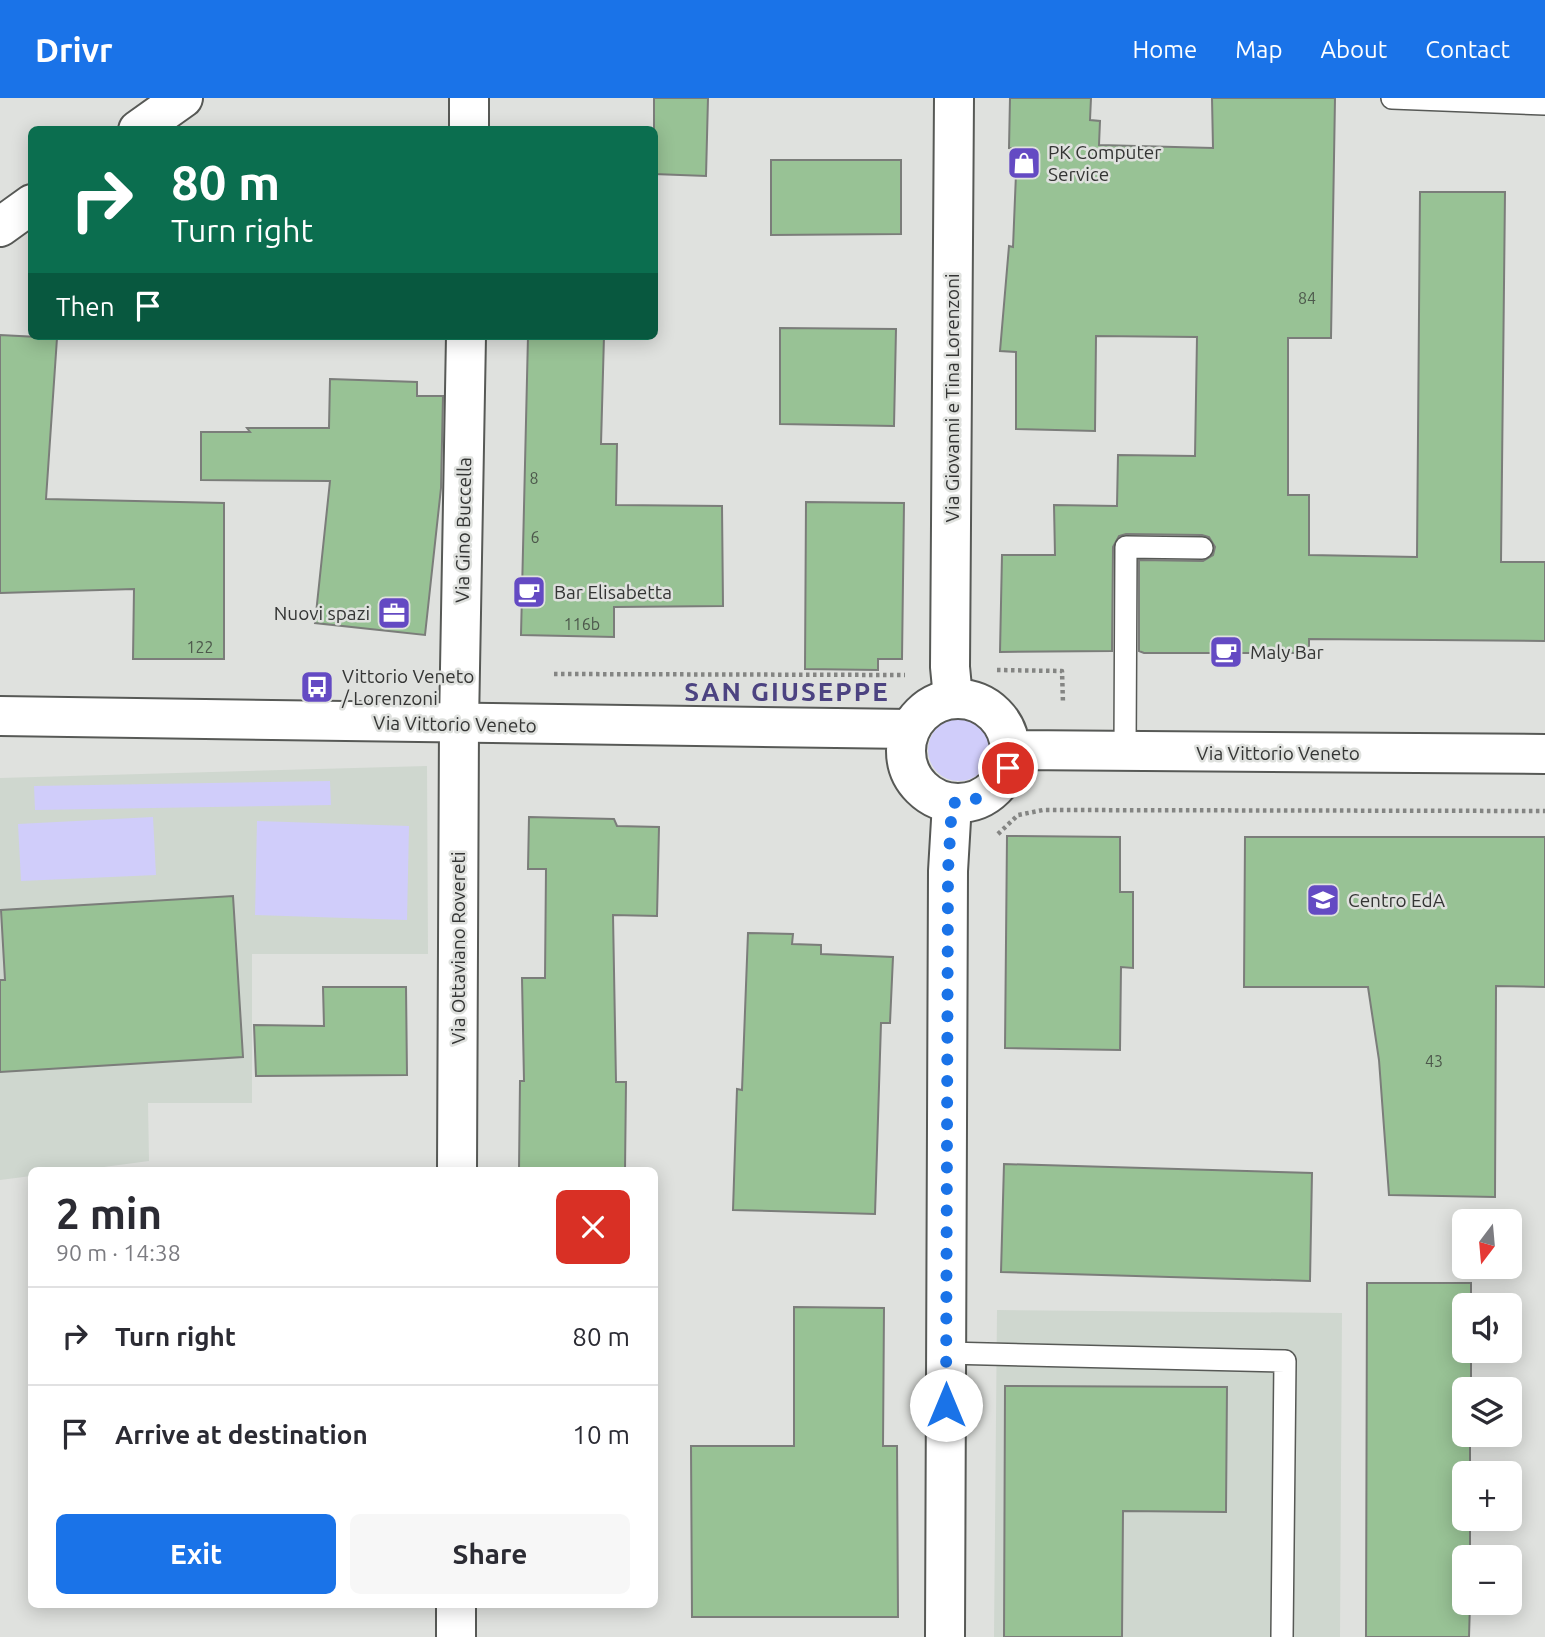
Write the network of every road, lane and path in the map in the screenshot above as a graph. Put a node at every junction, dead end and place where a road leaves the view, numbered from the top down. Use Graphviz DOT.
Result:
graph roads {
  1 [pos="183,98"];
  2 [pos="469,98"];
  3 [pos="954,98"];
  4 [pos="1392,98"];
  5 [pos="1545,104"];
  6 [pos="144,126"];
  7 [pos="469,126"];
  8 [pos="28,207"];
  9 [pos="0,227"];
  10 [pos="466,340"];
  11 [pos="1202,548"];
  12 [pos="990,668"];
  13 [pos="1062,671"];
  14 [pos="890,673"];
  15 [pos="545,674"];
  16 [pos="953,698"];
  17 [pos="0,716"];
  18 [pos="459,724"];
  19 [pos="910,729"];
  20 [pos="1011,750"];
  21 [pos="1125,750"];
  22 [pos="1545,754"];
  23 [pos="952,803"];
  24 [pos="1065,809"];
  25 [pos="1545,811"];
  26 [pos="457,1167"];
  27 [pos="946,1353"];
  28 [pos="456,1608"];
  29 [pos="456,1637"];
  30 [pos="944,1637"];
  31 [pos="1282,1637"];
  1 -- 6 [label="street"];
  2 -- 7 [label="street"];
  3 -- 16 [label="street, Via Giovanni e Tina Lorenzoni"];
  4 -- 5 [label="lane"];
  8 -- 9 [label="street"];
  10 -- 18 [label="street, Via Gino Buccella"];
  11 -- 21 [label="lane"];
  12 -- 13 [label="path"];
  14 -- 15 [label="path"];
  16 -- 19 [label="street"];
  16 -- 20 [label="street"];
  17 -- 18 [label="street, Via Vittorio Veneto"];
  18 -- 19 [label="street, Via Vittorio Veneto"];
  18 -- 26 [label="street, Via Ottaviano Rovereti"];
  19 -- 23 [label="street"];
  20 -- 21 [label="street, Via Vittorio Veneto"];
  20 -- 23 [label="street"];
  21 -- 22 [label="street, Via Vittorio Veneto"];
  23 -- 27 [label="street"];
  24 -- 25 [label="path"];
  27 -- 30 [label="street"];
  27 -- 31 [label="lane"];
  28 -- 29 [label="street"];
}
